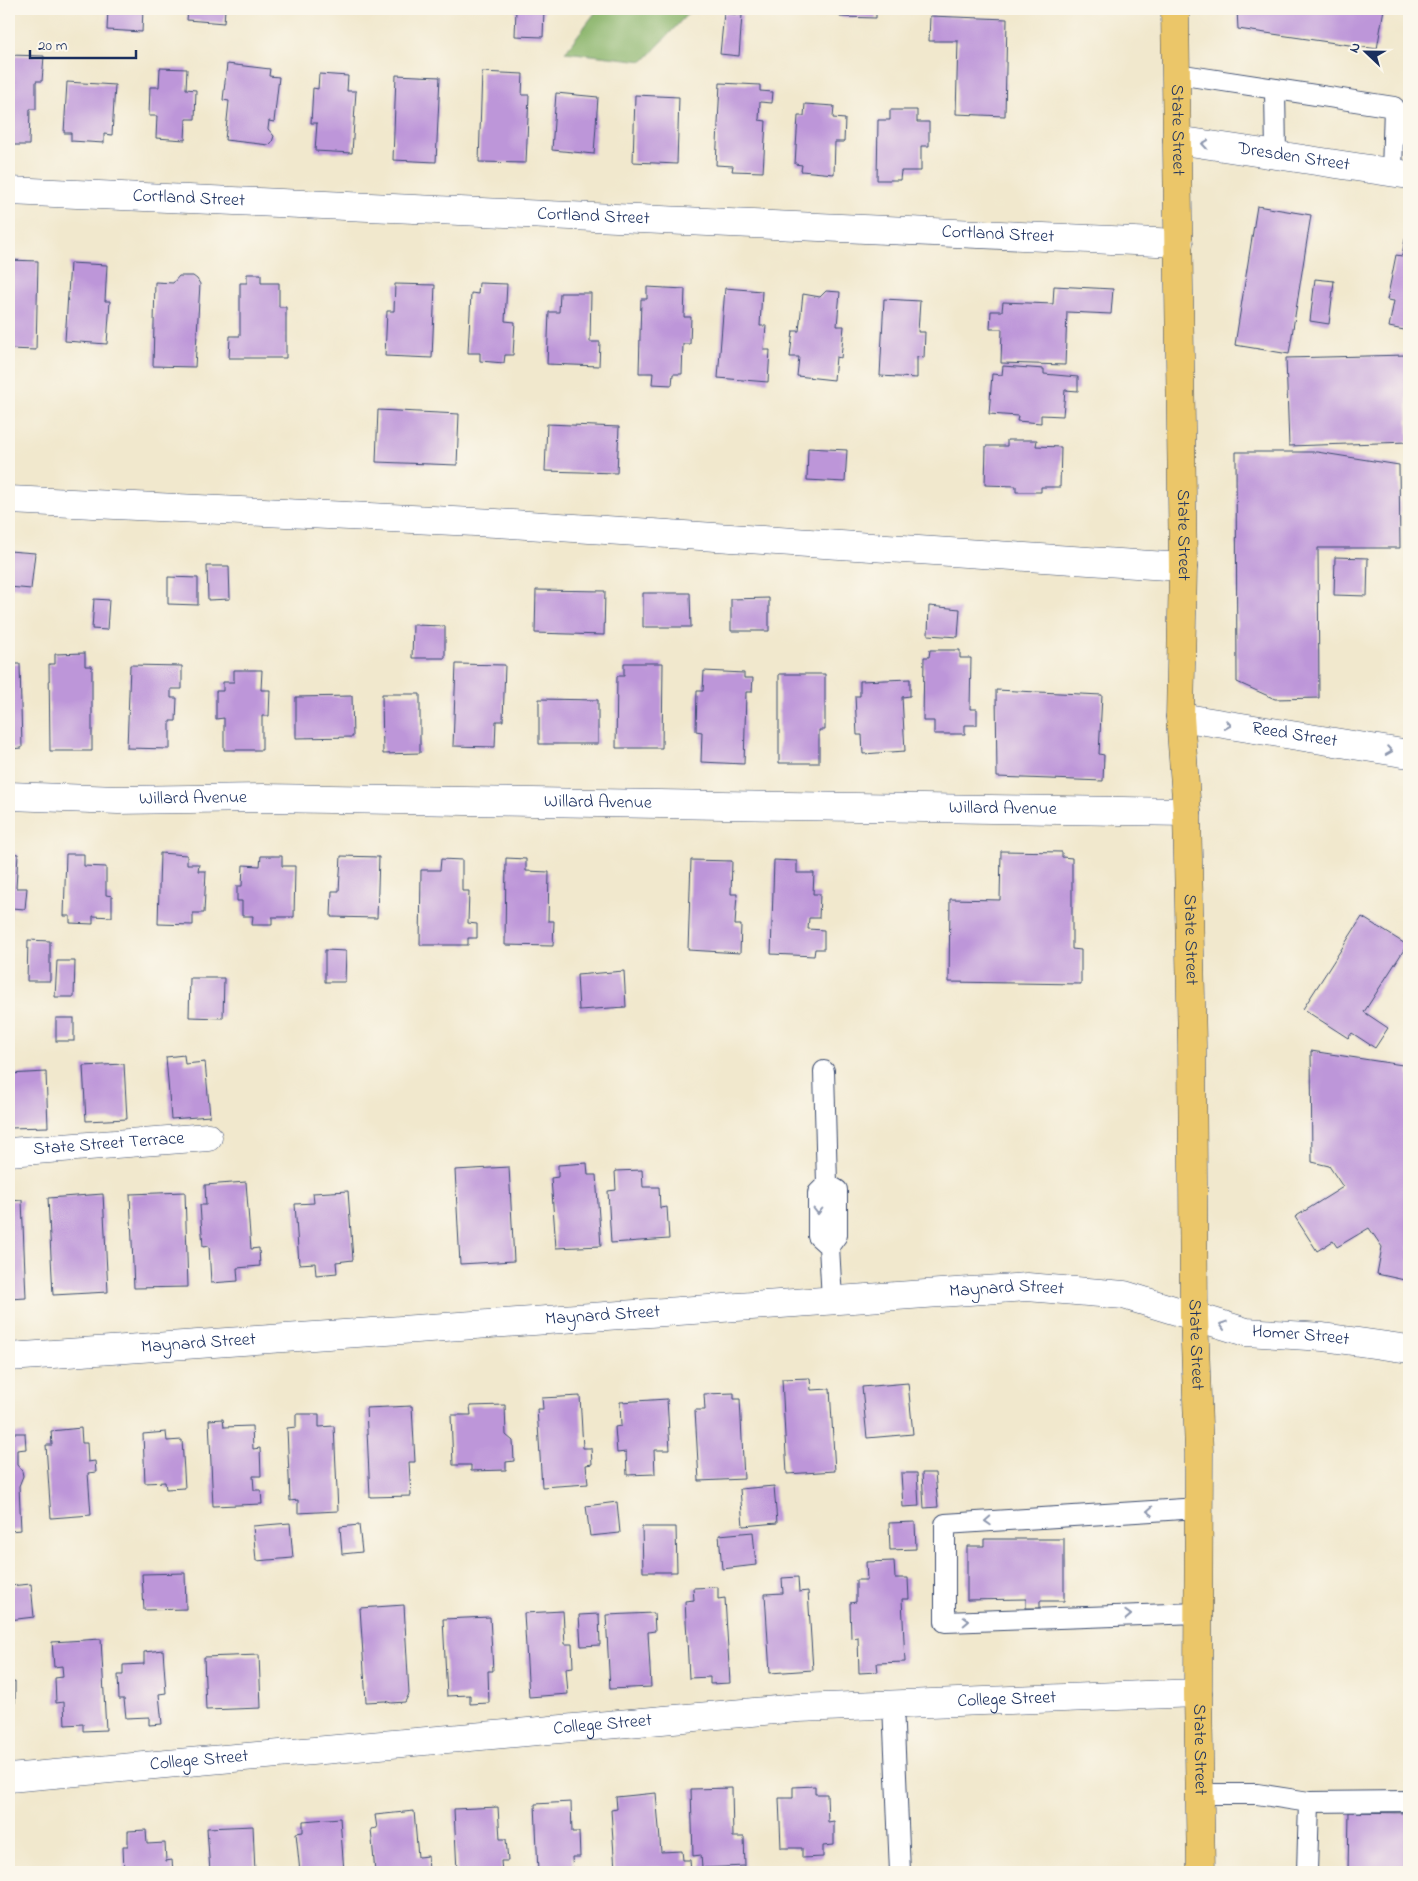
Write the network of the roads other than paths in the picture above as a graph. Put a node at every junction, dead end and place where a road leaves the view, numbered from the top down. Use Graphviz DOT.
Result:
graph roads {
  1 [pos="1175,9"];
  2 [pos="1177,74"];
  3 [pos="1275,89"];
  4 [pos="1177,140"];
  5 [pos="1276,155"];
  6 [pos="1401,174"];
  7 [pos="9,191"];
  8 [pos="1179,242"];
  9 [pos="9,500"];
  10 [pos="1183,567"];
  11 [pos="1180,718"];
  12 [pos="1409,754"];
  13 [pos="9,796"];
  14 [pos="1186,812"];
  15 [pos="824,1071"];
  16 [pos="208,1137"];
  17 [pos="9,1152"];
  18 [pos="832,1300"];
  19 [pos="1194,1316"];
  20 [pos="1409,1349"];
  21 [pos="9,1357"];
  22 [pos="1199,1508"];
  23 [pos="1198,1613"];
  24 [pos="1198,1693"];
  25 [pos="893,1704"];
  26 [pos="9,1778"];
  27 [pos="1199,1794"];
  28 [pos="1409,1800"];
  29 [pos="1309,1802"];
  30 [pos="900,1872"];
  31 [pos="1200,1872"];
  32 [pos="1308,1872"];
  1 -- 2 [label="main road, State Street"];
  2 -- 3 [label="lane"];
  2 -- 4 [label="main road, State Street"];
  3 -- 5 [label="lane"];
  3 -- 6 [label="lane"];
  5 -- 4 [label="street, Dresden Street, one-way"];
  4 -- 8 [label="main road, State Street"];
  5 -- 6 [label="street, Dresden Street"];
  7 -- 8 [label="street, Cortland Street"];
  8 -- 10 [label="main road, State Street"];
  9 -- 10 [label="street"];
  10 -- 11 [label="main road, State Street"];
  11 -- 12 [label="street, Reed Street, one-way"];
  11 -- 14 [label="main road, State Street"];
  13 -- 14 [label="street, Willard Avenue"];
  14 -- 19 [label="main road, State Street"];
  15 -- 18 [label="lane"];
  16 -- 17 [label="street, State Street Terrace"];
  18 -- 19 [label="street, Maynard Street"];
  18 -- 21 [label="street, Maynard Street"];
  20 -- 19 [label="street, Homer Street, one-way"];
  19 -- 22 [label="main road, State Street"];
  22 -- 23 [label="main road, State Street"];
  22 -- 23 [label="lane, one-way"];
  23 -- 24 [label="main road, State Street"];
  24 -- 25 [label="street, College Street"];
  24 -- 27 [label="main road, State Street"];
  25 -- 26 [label="street, College Street"];
  25 -- 30 [label="lane"];
  27 -- 29 [label="lane"];
  27 -- 31 [label="main road, State Street"];
  28 -- 29 [label="lane"];
  29 -- 32 [label="lane"];
}
